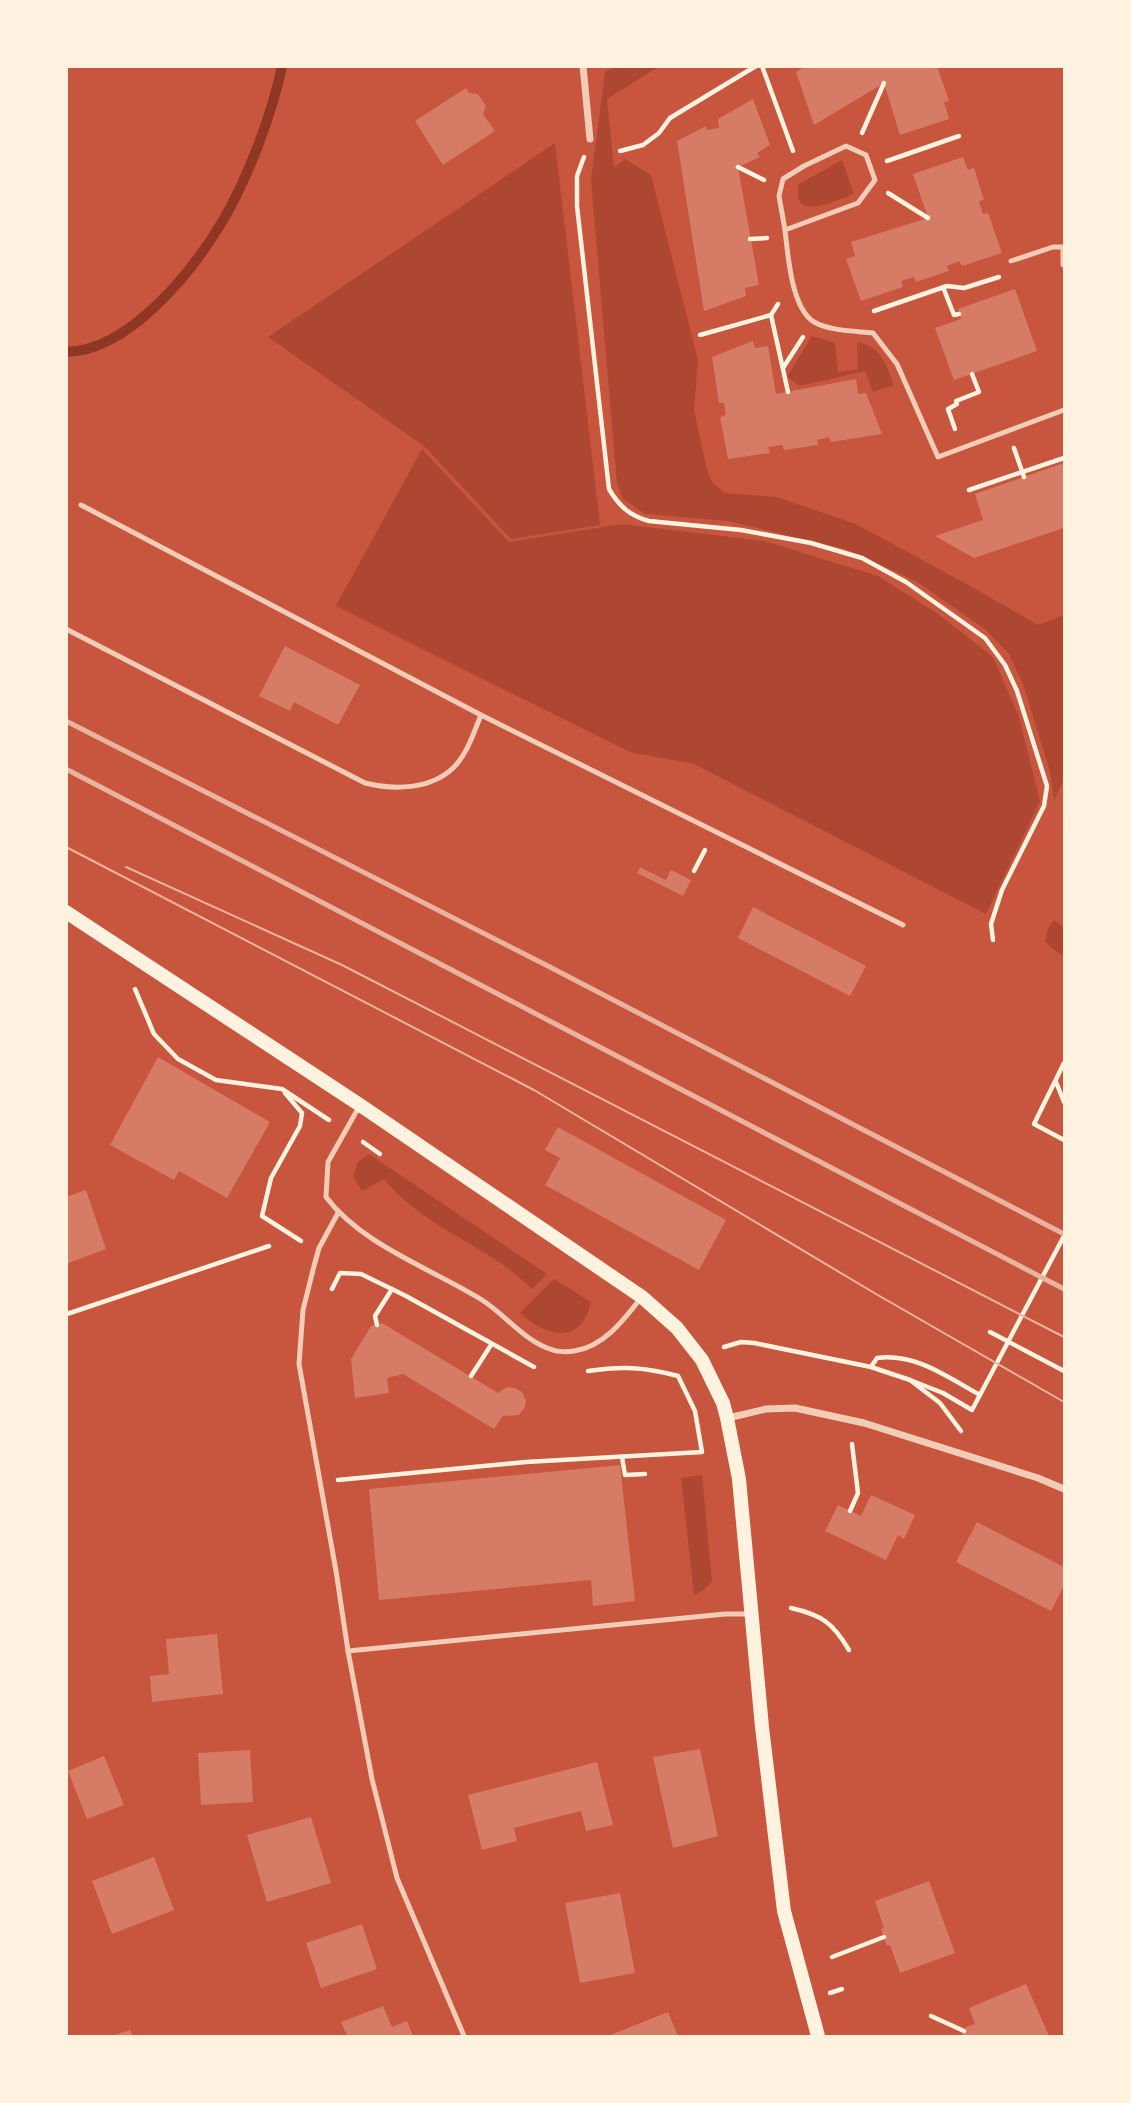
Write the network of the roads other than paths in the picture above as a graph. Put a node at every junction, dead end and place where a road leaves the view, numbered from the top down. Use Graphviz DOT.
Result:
graph roads {
  1 [pos="583,66"];
  2 [pos="590,139"];
  3 [pos="785,230"];
  4 [pos="1065,248"];
  5 [pos="1011,261"];
  6 [pos="1065,264"];
  7 [pos="1065,410"];
  8 [pos="81,505"];
  9 [pos="66,629"];
  10 [pos="481,715"];
  11 [pos="66,912"];
  12 [pos="903,925"];
  13 [pos="360,1105"];
  14 [pos="338,1213"];
  15 [pos="642,1297"];
  16 [pos="727,1418"];
  17 [pos="1065,1489"];
  18 [pos="751,1614"];
  19 [pos="348,1651"];
  20 [pos="464,2036"];
  21 [pos="818,2036"];
  1 -- 2 [label="street"];
  3 -- 3 [label="lane"];
  3 -- 7 [label="lane"];
  4 -- 5 [label="lane"];
  4 -- 6 [label="street"];
  8 -- 10 [label="lane"];
  9 -- 10 [label="lane"];
  10 -- 12 [label="lane"];
  11 -- 13 [label="main road"];
  13 -- 14 [label="lane"];
  13 -- 15 [label="main road"];
  14 -- 15 [label="lane"];
  14 -- 19 [label="lane"];
  15 -- 16 [label="main road"];
  16 -- 17 [label="street"];
  16 -- 18 [label="main road"];
  18 -- 19 [label="lane"];
  18 -- 21 [label="main road"];
  19 -- 20 [label="lane"];
}
